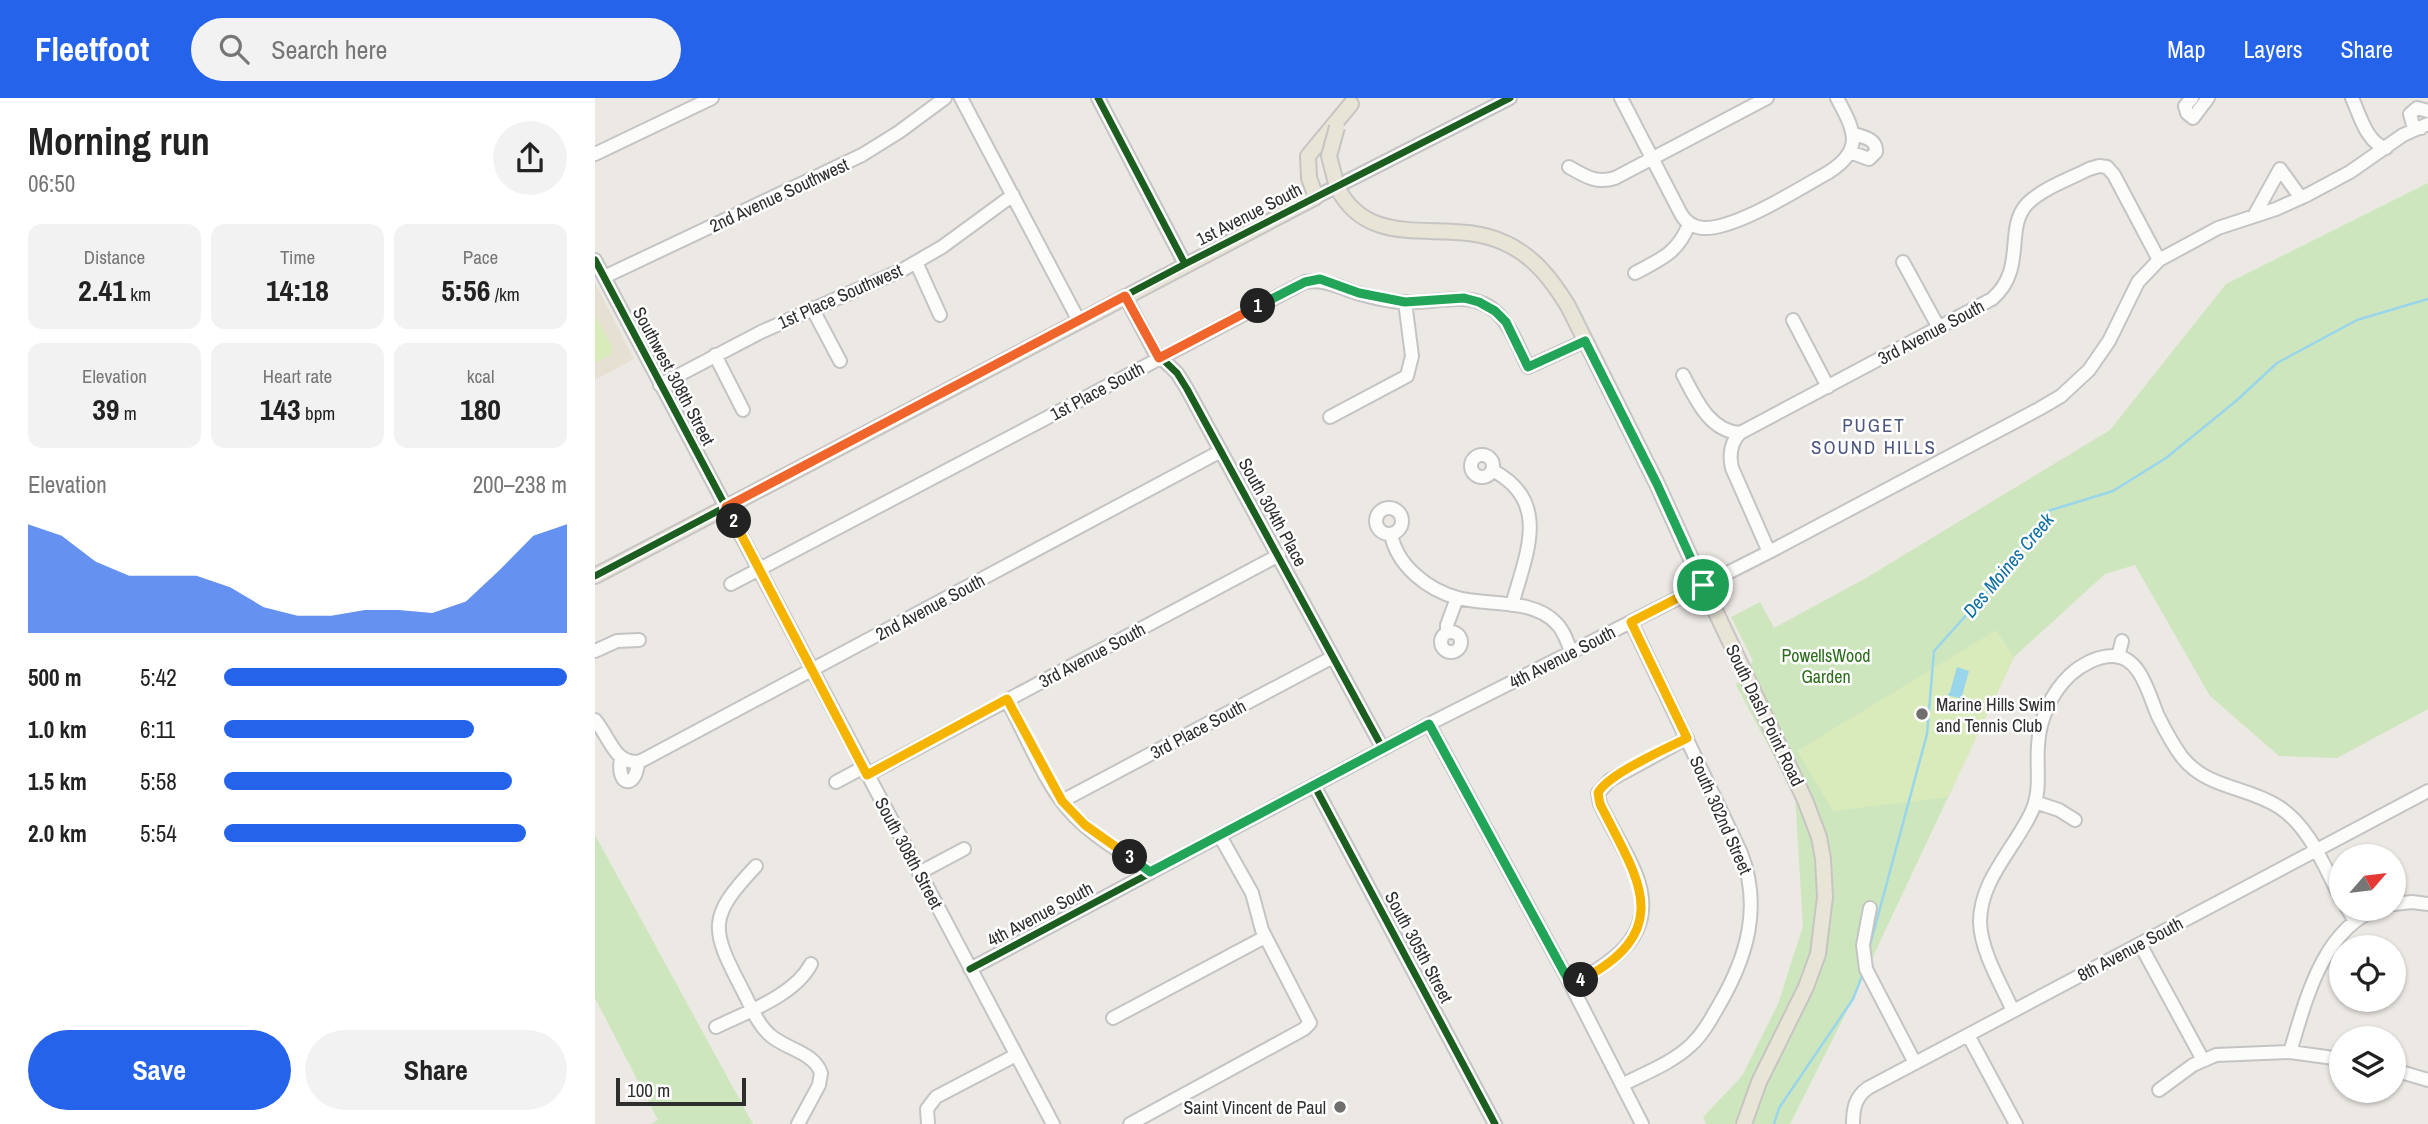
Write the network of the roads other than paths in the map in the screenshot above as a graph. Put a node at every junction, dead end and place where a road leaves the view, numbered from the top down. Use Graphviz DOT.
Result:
graph roads {
  1 [pos="712,98"];
  2 [pos="945,98"];
  3 [pos="961,98"];
  4 [pos="1098,98"];
  5 [pos="1510,98"];
  6 [pos="1621,98"];
  7 [pos="1767,98"];
  8 [pos="1837,98"];
  9 [pos="2192,98"];
  10 [pos="2208,98"];
  11 [pos="2352,98"];
  12 [pos="1352,101"];
  13 [pos="2421,110"];
  14 [pos="2424,126"];
  15 [pos="2403,135"];
  16 [pos="1852,144"];
  17 [pos="2386,148"];
  18 [pos="595,154"];
  19 [pos="1651,158"];
  20 [pos="1569,167"];
  21 [pos="1013,195"];
  22 [pos="1316,197"];
  23 [pos="2301,198"];
  24 [pos="2254,216"];
  25 [pos="1689,224"];
  26 [pos="595,260"];
  27 [pos="2159,260"];
  28 [pos="916,262"];
  29 [pos="1903,262"];
  30 [pos="1185,264"];
  31 [pos="1635,273"];
  32 [pos="604,277"];
  33 [pos="1125,296"];
  34 [pos="1405,302"];
  35 [pos="812,308"];
  36 [pos="940,314"];
  37 [pos="1793,320"];
  38 [pos="1079,321"];
  39 [pos="1939,328"];
  40 [pos="1585,341"];
  41 [pos="715,355"];
  42 [pos="1159,358"];
  43 [pos="840,361"];
  44 [pos="1683,375"];
  45 [pos="660,385"];
  46 [pos="1828,387"];
  47 [pos="743,410"];
  48 [pos="1330,417"];
  49 [pos="1740,433"];
  50 [pos="1221,451"];
  51 [pos="1492,470"];
  52 [pos="726,507"];
  53 [pos="1391,534"];
  54 [pos="1769,552"];
  55 [pos="1279,555"];
  56 [pos="760,570"];
  57 [pos="595,576"];
  58 [pos="731,584"];
  59 [pos="1703,585"];
  60 [pos="1457,598"];
  61 [pos="1512,605"];
  62 [pos="1631,622"];
  63 [pos="1447,633"];
  64 [pos="639,640"];
  65 [pos="2122,641"];
  66 [pos="595,651"];
  67 [pos="1571,652"];
  68 [pos="1333,657"];
  69 [pos="2118,657"];
  70 [pos="813,670"];
  71 [pos="1007,699"];
  72 [pos="595,720"];
  73 [pos="1429,724"];
  74 [pos="1687,738"];
  75 [pos="1384,749"];
  76 [pos="866,771"];
  77 [pos="836,782"];
  78 [pos="1314,785"];
  79 [pos="2428,791"];
  80 [pos="1062,801"];
  81 [pos="2035,802"];
  82 [pos="2075,820"];
  83 [pos="1220,836"];
  84 [pos="964,849"];
  85 [pos="2315,851"];
  86 [pos="756,866"];
  87 [pos="1150,872"];
  88 [pos="919,873"];
  89 [pos="2329,876"];
  90 [pos="2406,903"];
  91 [pos="2428,904"];
  92 [pos="1870,908"];
  93 [pos="2355,921"];
  94 [pos="1265,937"];
  95 [pos="2140,944"];
  96 [pos="811,964"];
  97 [pos="971,969"];
  98 [pos="1571,985"];
  99 [pos="752,1009"];
  100 [pos="2013,1011"];
  101 [pos="1113,1018"];
  102 [pos="716,1027"];
  103 [pos="1968,1035"];
  104 [pos="2290,1052"];
  105 [pos="1016,1055"];
  106 [pos="2329,1057"];
  107 [pos="2203,1060"];
  108 [pos="1915,1063"];
  109 [pos="2406,1074"];
  110 [pos="2428,1080"];
  111 [pos="1622,1085"];
  112 [pos="2159,1090"];
  113 [pos="798,1124"];
  114 [pos="928,1124"];
  115 [pos="1053,1124"];
  116 [pos="1131,1124"];
  117 [pos="1495,1124"];
  118 [pos="1642,1124"];
  119 [pos="1744,1124"];
  120 [pos="1853,1124"];
  121 [pos="2016,1124"];
  1 -- 18 [label="street"];
  2 -- 32 [label="street, 2nd Avenue Southwest"];
  3 -- 21 [label="street"];
  4 -- 30 [label="street"];
  5 -- 22 [label="street, 1st Avenue South"];
  6 -- 19 [label="street"];
  7 -- 19 [label="street"];
  8 -- 16 [label="street"];
  9 -- 10 [label="street"];
  11 -- 17 [label="street"];
  12 -- 22 [label="main road"];
  12 -- 40 [label="main road, South Dash Point Road, bridge"];
  13 -- 14 [label="street"];
  13 -- 15 [label="street, 4th Avenue South"];
  14 -- 15 [label="street, 4th Avenue South"];
  15 -- 17 [label="street, 4th Avenue South"];
  16 -- 16 [label="street"];
  16 -- 25 [label="street"];
  17 -- 23 [label="street, 4th Avenue South"];
  19 -- 20 [label="street"];
  19 -- 25 [label="street"];
  21 -- 28 [label="street, 1st Place Southwest"];
  21 -- 38 [label="street"];
  22 -- 30 [label="main road, 1st Avenue South"];
  23 -- 24 [label="street, 4th Avenue South"];
  23 -- 24 [label="street"];
  24 -- 27 [label="street, 4th Avenue South"];
  25 -- 31 [label="street"];
  26 -- 32 [label="street, Southwest 308th Street"];
  27 -- 39 [label="street, 3rd Avenue South"];
  27 -- 54 [label="street, 4th Avenue South"];
  28 -- 35 [label="street, 1st Place Southwest"];
  28 -- 36 [label="street"];
  29 -- 39 [label="street"];
  30 -- 33 [label="main road, 1st Avenue South"];
  32 -- 45 [label="street, Southwest 308th Street"];
  33 -- 38 [label="main road, 1st Avenue South"];
  33 -- 42 [label="street, South 304th Place"];
  34 -- 40 [label="street, 1st Place South"];
  34 -- 42 [label="street, 1st Place South"];
  34 -- 48 [label="street"];
  35 -- 41 [label="street, 1st Place Southwest"];
  35 -- 43 [label="street"];
  37 -- 46 [label="street"];
  38 -- 52 [label="main road, 1st Avenue South"];
  39 -- 46 [label="street, 3rd Avenue South"];
  40 -- 59 [label="main road, South Dash Point Road"];
  41 -- 45 [label="street, 1st Place Southwest"];
  41 -- 47 [label="street"];
  42 -- 50 [label="street, South 304th Place"];
  42 -- 56 [label="street, 1st Place South"];
  44 -- 49 [label="street"];
  45 -- 52 [label="street, Southwest 308th Street"];
  46 -- 49 [label="street, 3rd Avenue South"];
  49 -- 54 [label="street"];
  50 -- 55 [label="street, South 304th Place"];
  50 -- 70 [label="street, 2nd Avenue South"];
  51 -- 61 [label="street"];
  52 -- 56 [label="street, South 308th Street"];
  52 -- 57 [label="main road, 1st Avenue South"];
  53 -- 60 [label="street"];
  54 -- 59 [label="street, 4th Avenue South"];
  55 -- 68 [label="street, South 304th Place"];
  55 -- 71 [label="street, 3rd Avenue South"];
  56 -- 58 [label="street, 1st Place South"];
  56 -- 70 [label="street, South 308th Street"];
  59 -- 62 [label="street, 4th Avenue South"];
  59 -- 119 [label="main road, South Dash Point Road"];
  60 -- 61 [label="street"];
  60 -- 63 [label="street"];
  61 -- 67 [label="street"];
  62 -- 67 [label="street, 4th Avenue South"];
  62 -- 74 [label="street, South 302nd Street"];
  64 -- 66 [label="street"];
  65 -- 69 [label="street"];
  67 -- 73 [label="street, 4th Avenue South"];
  68 -- 75 [label="street, South 304th Place"];
  68 -- 80 [label="street, 3rd Place South"];
  69 -- 81 [label="street"];
  69 -- 85 [label="street"];
  70 -- 72 [label="street, 2nd Avenue South"];
  70 -- 76 [label="street, South 308th Street"];
  71 -- 76 [label="street, 3rd Avenue South"];
  71 -- 80 [label="street"];
  73 -- 75 [label="street, 4th Avenue South"];
  73 -- 98 [label="street"];
  74 -- 98 [label="street"];
  74 -- 111 [label="street, South 302nd Street"];
  75 -- 78 [label="street, 4th Avenue South"];
  76 -- 77 [label="street, 3rd Avenue South"];
  76 -- 88 [label="street, South 308th Street"];
  78 -- 83 [label="street, 4th Avenue South"];
  78 -- 117 [label="street, South 305th Street"];
  79 -- 85 [label="street, 8th Avenue South"];
  80 -- 87 [label="street"];
  81 -- 82 [label="street"];
  81 -- 100 [label="street"];
  83 -- 87 [label="street, 4th Avenue South"];
  83 -- 94 [label="street"];
  84 -- 88 [label="street"];
  85 -- 89 [label="street"];
  85 -- 95 [label="street, 8th Avenue South"];
  86 -- 99 [label="street"];
  87 -- 97 [label="street, 4th Avenue South"];
  88 -- 97 [label="street, South 308th Street"];
  90 -- 91 [label="street"];
  92 -- 108 [label="street"];
  93 -- 104 [label="street"];
  94 -- 101 [label="street"];
  94 -- 116 [label="street"];
  95 -- 100 [label="street, 8th Avenue South"];
  95 -- 107 [label="street"];
  96 -- 99 [label="street"];
  97 -- 105 [label="street, South 308th Street"];
  98 -- 111 [label="street"];
  99 -- 102 [label="street"];
  99 -- 113 [label="street"];
  100 -- 103 [label="street, 8th Avenue South"];
  103 -- 108 [label="street, 8th Avenue South"];
  103 -- 121 [label="street"];
  104 -- 106 [label="street"];
  104 -- 107 [label="street"];
  105 -- 114 [label="street"];
  105 -- 115 [label="street, South 308th Street"];
  107 -- 112 [label="street"];
  108 -- 120 [label="street, 8th Avenue South"];
  109 -- 110 [label="street"];
  111 -- 118 [label="street"];
}
